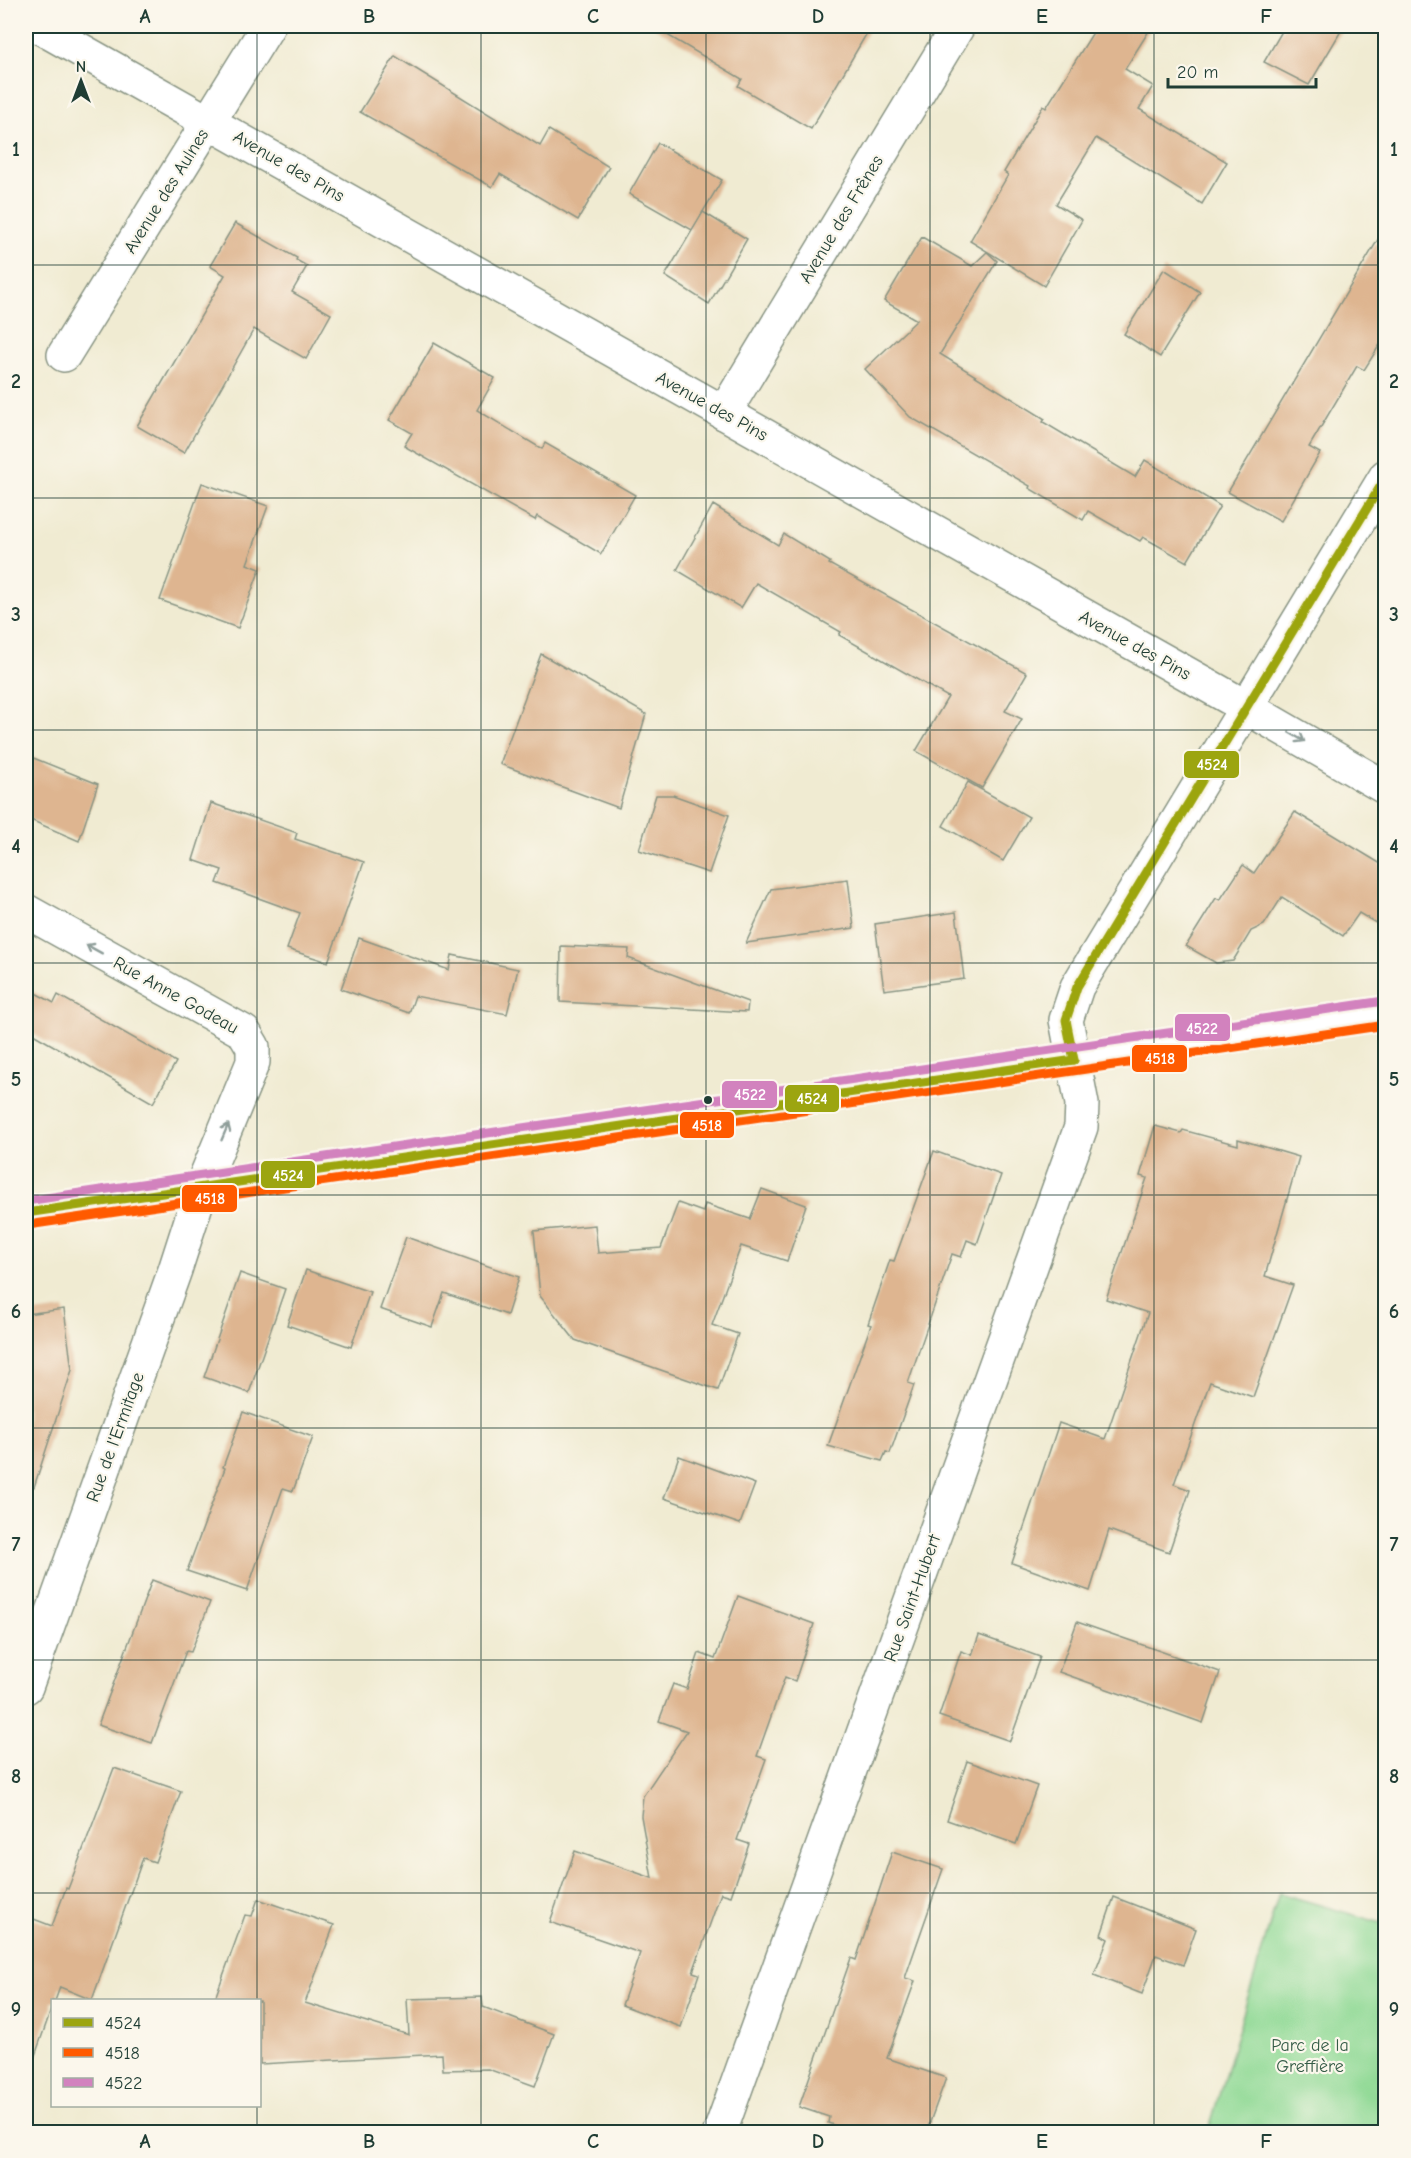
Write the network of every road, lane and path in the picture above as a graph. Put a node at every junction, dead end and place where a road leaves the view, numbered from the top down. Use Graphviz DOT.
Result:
graph roads {
  1 [pos="38,26"];
  2 [pos="268,26"];
  3 [pos="958,26"];
  4 [pos="210,121"];
  5 [pos="64,355"];
  6 [pos="724,413"];
  7 [pos="1386,476"];
  8 [pos="1246,707"];
  9 [pos="1386,788"];
  10 [pos="26,911"];
  11 [pos="1386,1013"];
  12 [pos="1074,1060"];
  13 [pos="202,1186"];
  14 [pos="26,1213"];
  15 [pos="26,1687"];
  16 [pos="720,2133"];
  1 -- 4 [label="street, Avenue des Pins"];
  2 -- 4 [label="street, Avenue des Aulnes"];
  3 -- 6 [label="street, Avenue des Frênes"];
  4 -- 5 [label="street, Avenue des Aulnes"];
  4 -- 6 [label="street, Avenue des Pins"];
  6 -- 8 [label="street, Avenue des Pins"];
  7 -- 8 [label="street, Rue Saint-Hubert"];
  8 -- 9 [label="street, Avenue des Pins, one-way"];
  8 -- 12 [label="street, Rue Saint-Hubert"];
  13 -- 10 [label="street, Rue Anne Godeau, one-way"];
  11 -- 12 [label="street"];
  12 -- 13 [label="street"];
  12 -- 16 [label="street, Rue Saint-Hubert"];
  13 -- 14 [label="street"];
  13 -- 15 [label="street, Rue de l'Ermitage"];
}
